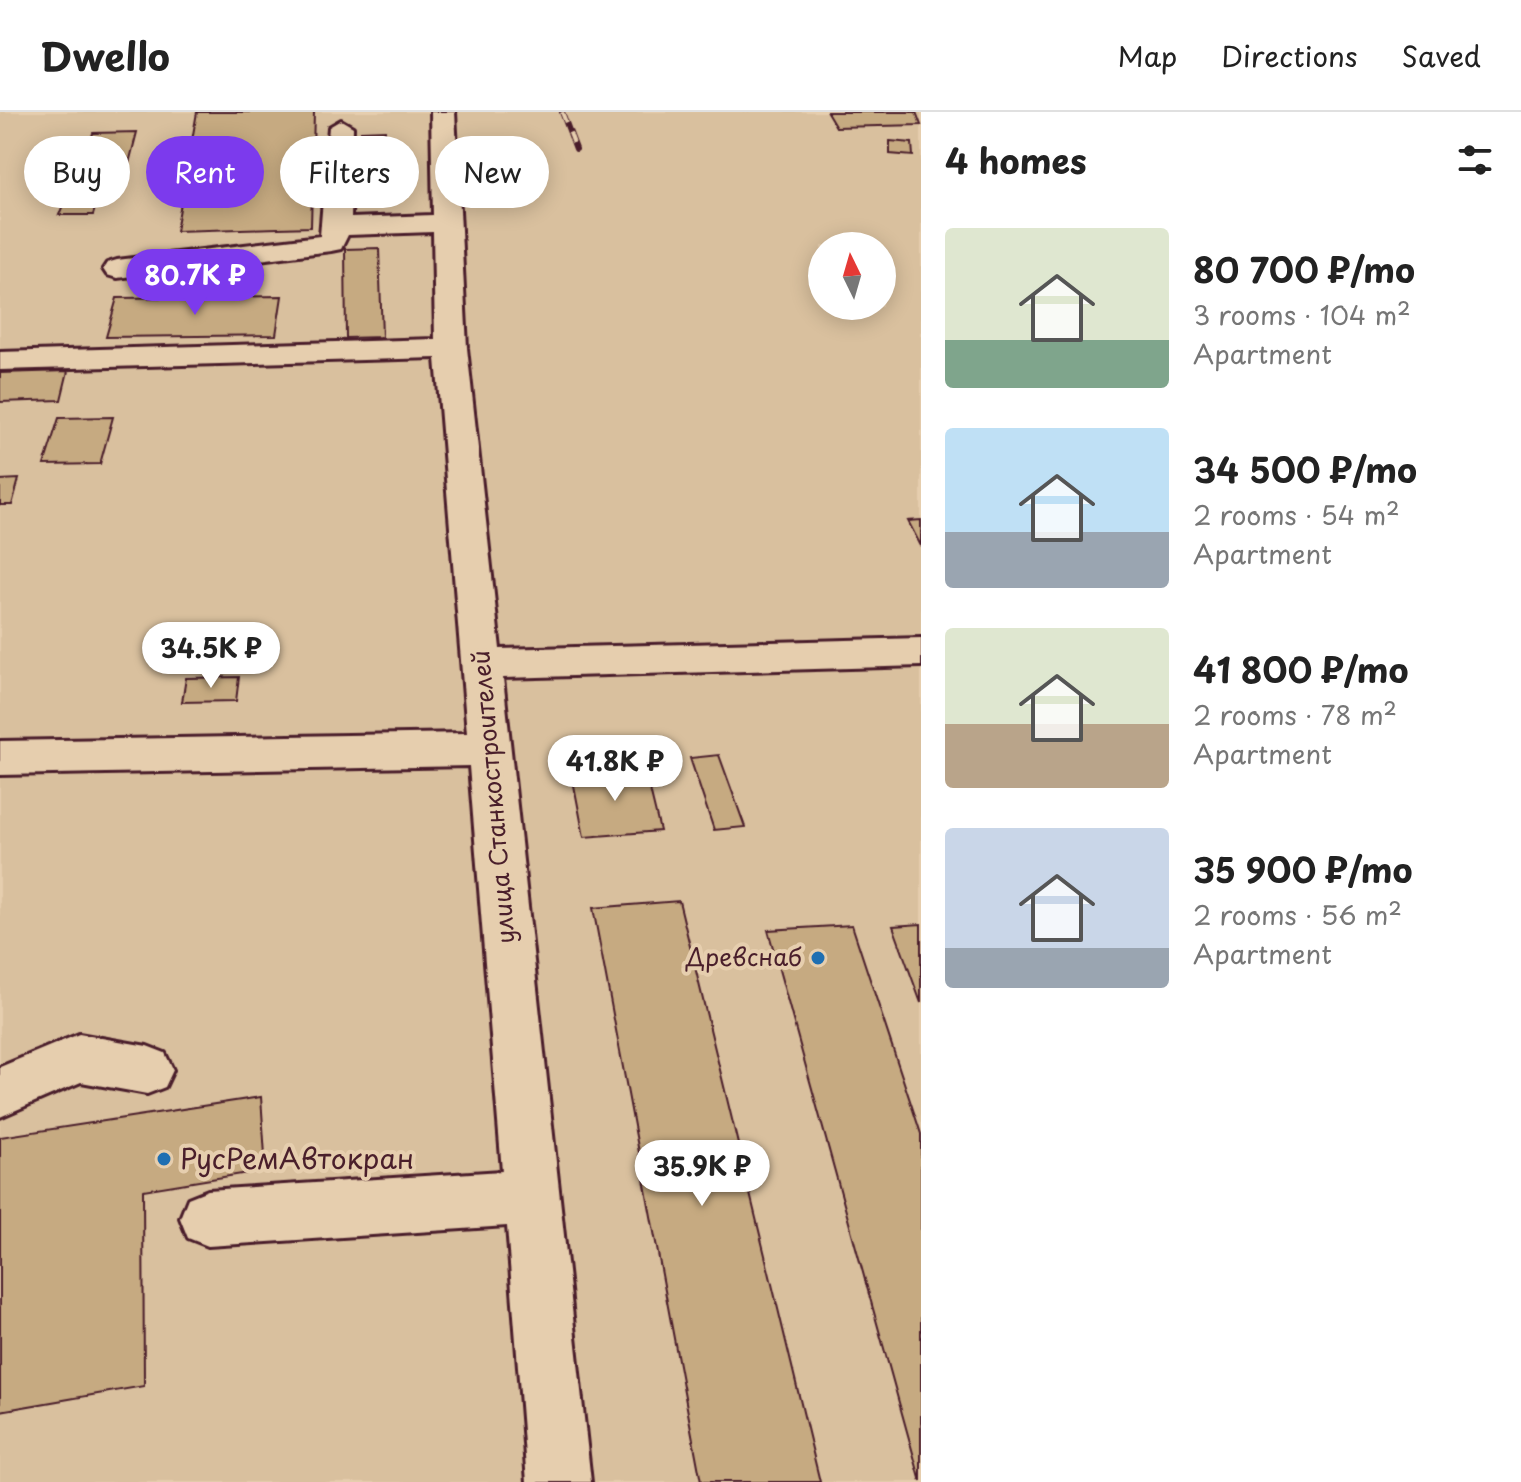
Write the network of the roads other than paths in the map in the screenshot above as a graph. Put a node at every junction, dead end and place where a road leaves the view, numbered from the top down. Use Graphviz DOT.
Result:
graph roads {
  1 [pos="443,112"];
  2 [pos="341,127"];
  3 [pos="447,223"];
  4 [pos="337,227"];
  5 [pos="117,269"];
  6 [pos="451,348"];
  7 [pos="0,361"];
  8 [pos="921,652"];
  9 [pos="481,664"];
  10 [pos="489,749"];
  11 [pos="0,758"];
  12 [pos="147,1070"];
  13 [pos="0,1092"];
  14 [pos="531,1197"];
  15 [pos="208,1218"];
  16 [pos="559,1482"];
  1 -- 3 [label="lane, улица Станкостроителей"];
  2 -- 4 [label="lane"];
  3 -- 4 [label="lane"];
  3 -- 6 [label="lane, улица Станкостроителей"];
  4 -- 5 [label="lane"];
  6 -- 7 [label="lane"];
  6 -- 9 [label="lane, улица Станкостроителей"];
  8 -- 9 [label="lane"];
  9 -- 10 [label="lane, улица Станкостроителей"];
  10 -- 11 [label="lane"];
  10 -- 14 [label="lane, улица Станкостроителей"];
  12 -- 13 [label="lane"];
  14 -- 15 [label="lane"];
  14 -- 16 [label="lane, улица Станкостроителей"];
}
